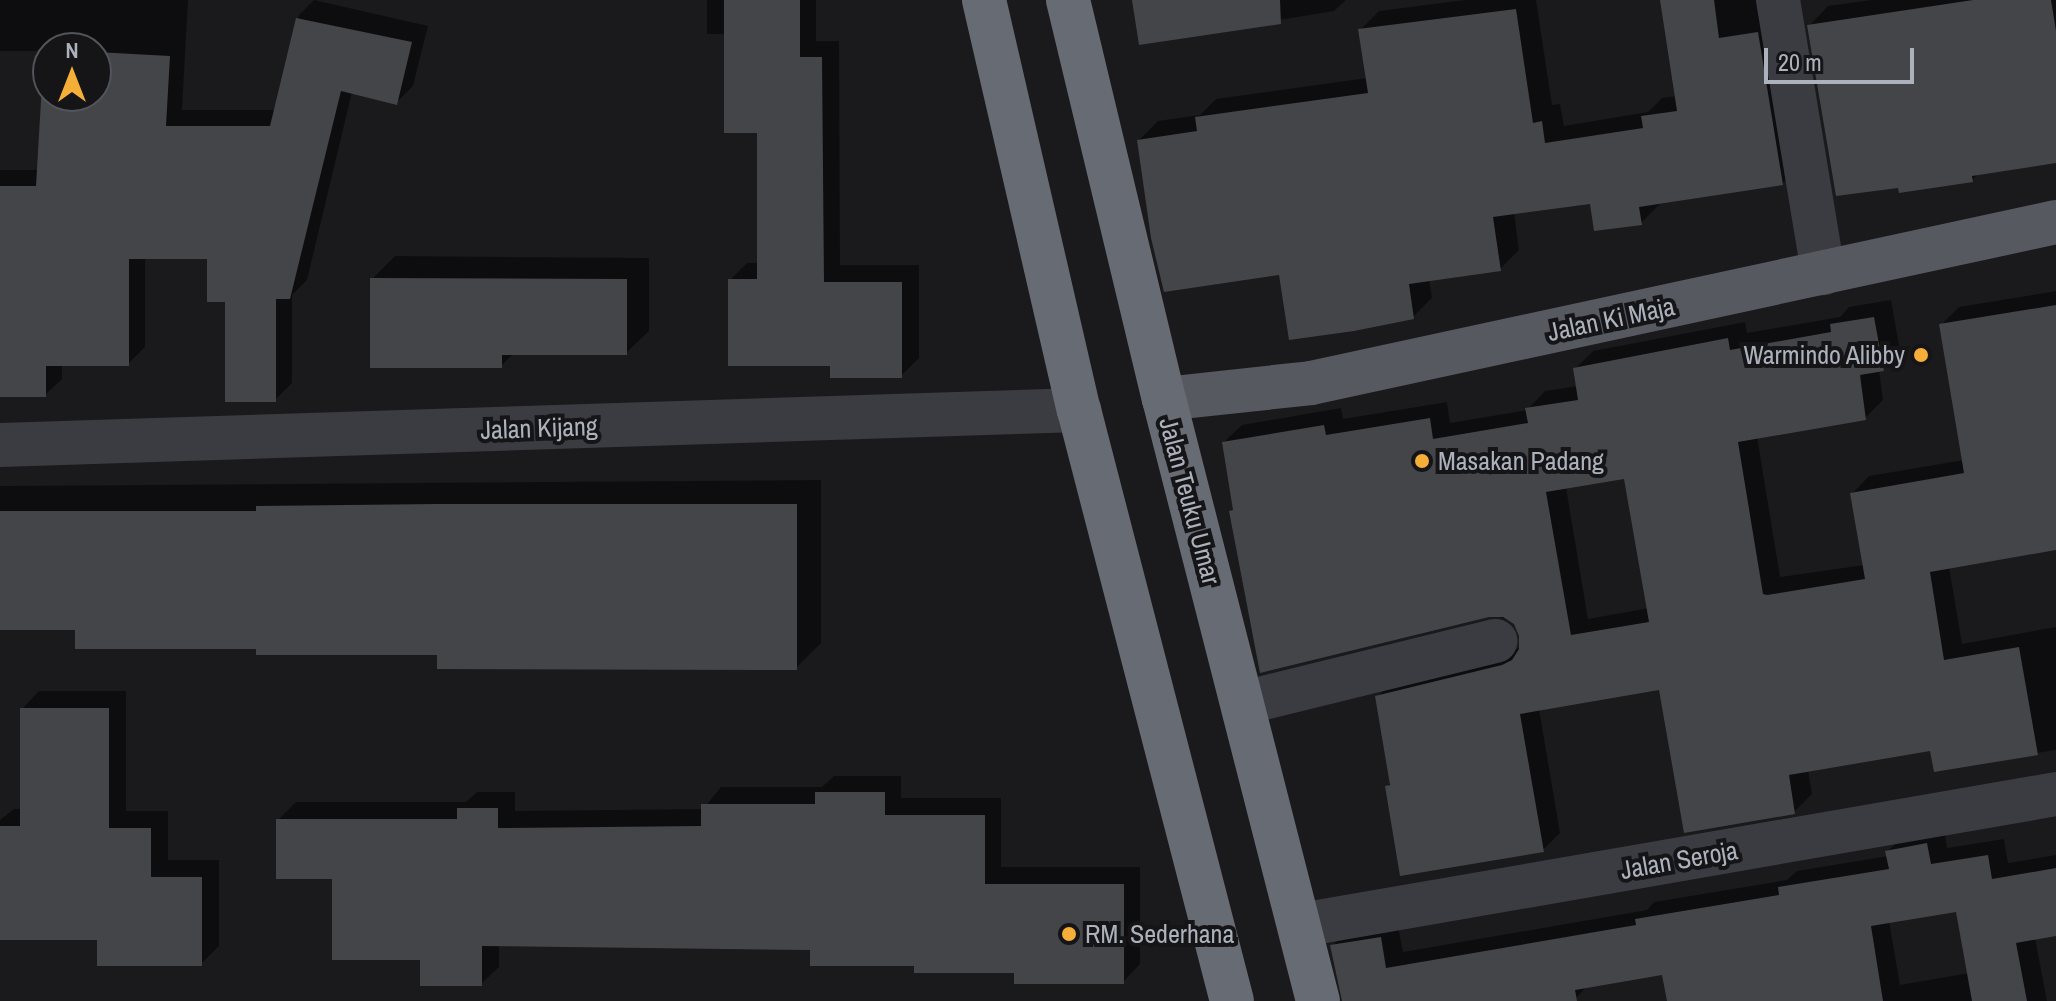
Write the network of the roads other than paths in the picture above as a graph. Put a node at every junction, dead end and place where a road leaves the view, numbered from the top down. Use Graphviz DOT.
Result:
graph roads {
  1 [pos="984,0"];
  2 [pos="1068,0"];
  3 [pos="1778,0"];
  4 [pos="2056,222"];
  5 [pos="1823,273"];
  6 [pos="1164,399"];
  7 [pos="1079,410"];
  8 [pos="0,445"];
  9 [pos="1495,641"];
  10 [pos="1243,703"];
  11 [pos="2056,794"];
  12 [pos="1301,925"];
  13 [pos="1232,1001"];
  14 [pos="1318,1001"];
  1 -- 7 [label="highway"];
  2 -- 6 [label="highway, Jalan Teuku Umar"];
  3 -- 5 [label="street"];
  4 -- 5 [label="main road, Jalan Ki Maja"];
  5 -- 6 [label="main road, Jalan Ki Maja"];
  6 -- 10 [label="highway, Jalan Teuku Umar"];
  7 -- 8 [label="street, Jalan Kijang"];
  7 -- 13 [label="highway"];
  9 -- 10 [label="street"];
  10 -- 12 [label="highway, Jalan Teuku Umar"];
  11 -- 12 [label="street, Jalan Seroja"];
  12 -- 14 [label="highway, Jalan Teuku Umar"];
}
